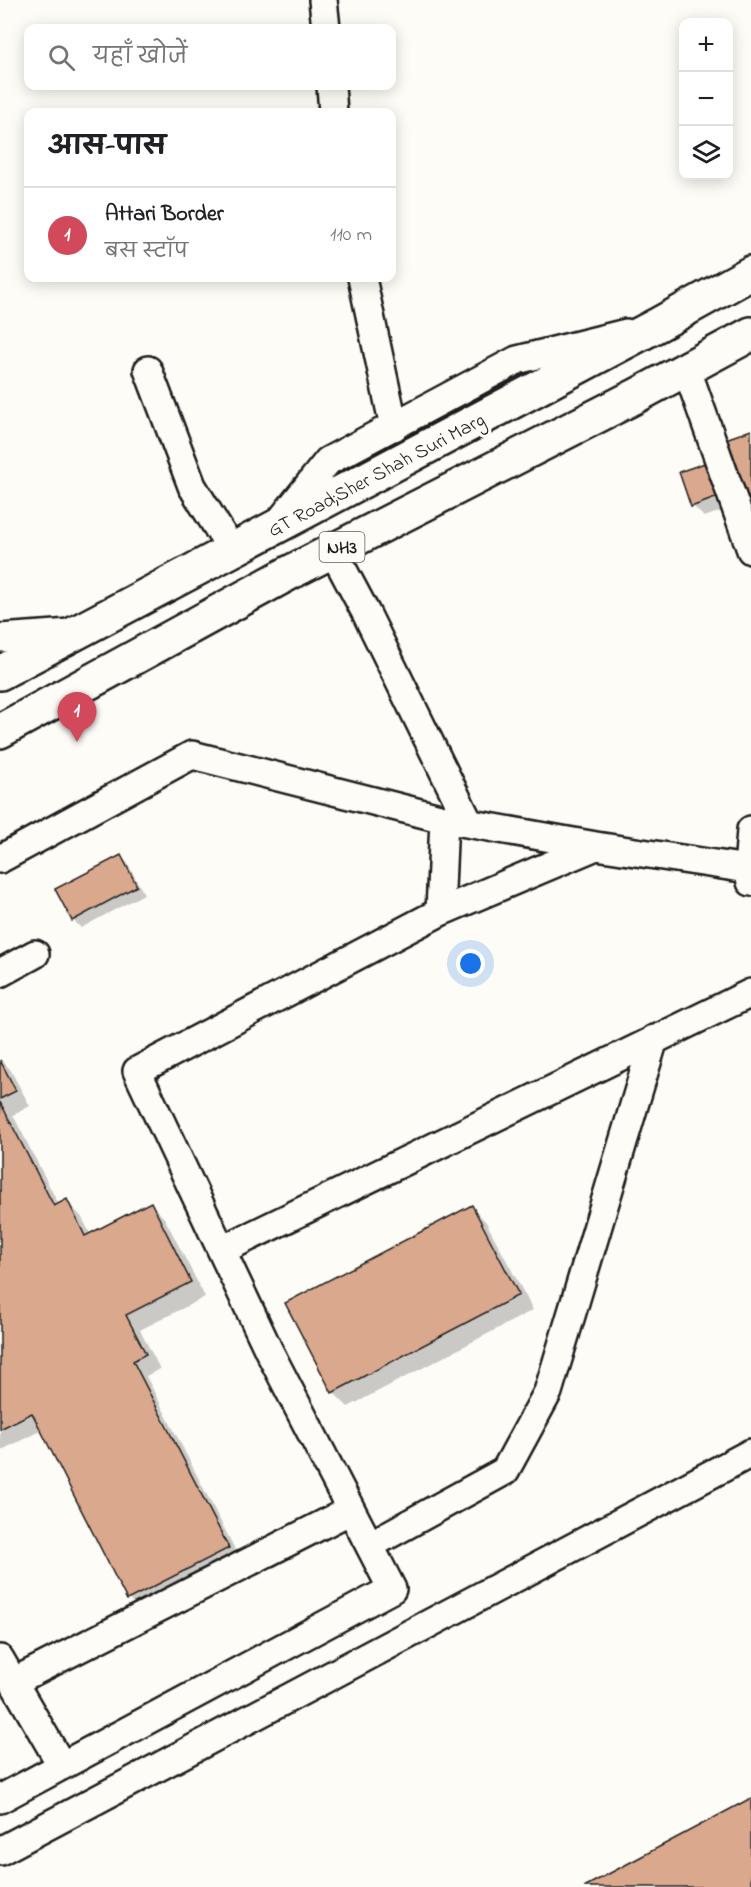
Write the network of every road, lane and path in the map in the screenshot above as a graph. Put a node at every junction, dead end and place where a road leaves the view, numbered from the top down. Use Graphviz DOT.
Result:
graph roads {
  1 [pos="323,0"];
  2 [pos="326,24"];
  3 [pos="331,90"];
  4 [pos="333,108"];
  5 [pos="751,273"];
  6 [pos="363,282"];
  7 [pos="659,324"];
  8 [pos="751,334"];
  9 [pos="148,370"];
  10 [pos="687,370"];
  11 [pos="394,427"];
  12 [pos="273,529"];
  13 [pos="232,550"];
  14 [pos="751,550"];
  15 [pos="333,551"];
  16 [pos="77,632"];
  17 [pos="0,638"];
  18 [pos="0,673"];
  19 [pos="0,731"];
  20 [pos="457,821"];
  21 [pos="751,831"];
  22 [pos="596,846"];
  23 [pos="0,859"];
  24 [pos="750,875"];
  25 [pos="440,912"];
  26 [pos="35,954"];
  27 [pos="0,973"];
  28 [pos="751,993"];
  29 [pos="654,1039"];
  30 [pos="222,1250"];
  31 [pos="751,1452"];
  32 [pos="351,1509"];
  33 [pos="370,1545"];
  34 [pos="7,1671"];
  35 [pos="62,1766"];
  36 [pos="0,1799"];
  37 [pos="0,1851"];
  1 -- 2 [label="lane"];
  3 -- 4 [label="lane"];
  5 -- 7 [label="highway, GT Road;Sher Shah Suri Marg / NH3"];
  6 -- 11 [label="lane"];
  7 -- 10 [label="highway"];
  7 -- 11 [label="lane"];
  7 -- 12 [label="highway, GT Road;Sher Shah Suri Marg / NH3"];
  8 -- 10 [label="highway, NH3"];
  9 -- 13 [label="lane"];
  10 -- 14 [label="lane"];
  10 -- 15 [label="highway, NH3"];
  11 -- 12 [label="lane"];
  12 -- 13 [label="highway, GT Road;Sher Shah Suri Marg / NH3"];
  13 -- 16 [label="highway, GT Road;Sher Shah Suri Marg / NH3"];
  15 -- 19 [label="highway, NH3"];
  15 -- 20 [label="lane"];
  16 -- 17 [label="lane"];
  16 -- 18 [label="highway, GT Road;Sher Shah Suri Marg / NH3"];
  20 -- 22 [label="lane"];
  20 -- 23 [label="lane"];
  20 -- 25 [label="lane"];
  21 -- 24 [label="lane"];
  22 -- 24 [label="lane"];
  22 -- 25 [label="lane"];
  25 -- 30 [label="lane"];
  26 -- 27 [label="lane"];
  28 -- 29 [label="lane"];
  29 -- 30 [label="lane"];
  29 -- 33 [label="lane"];
  30 -- 32 [label="lane"];
  31 -- 37 [label="lane"];
  32 -- 33 [label="lane"];
  32 -- 34 [label="lane"];
  33 -- 35 [label="lane"];
  34 -- 35 [label="lane"];
  35 -- 36 [label="lane"];
}
